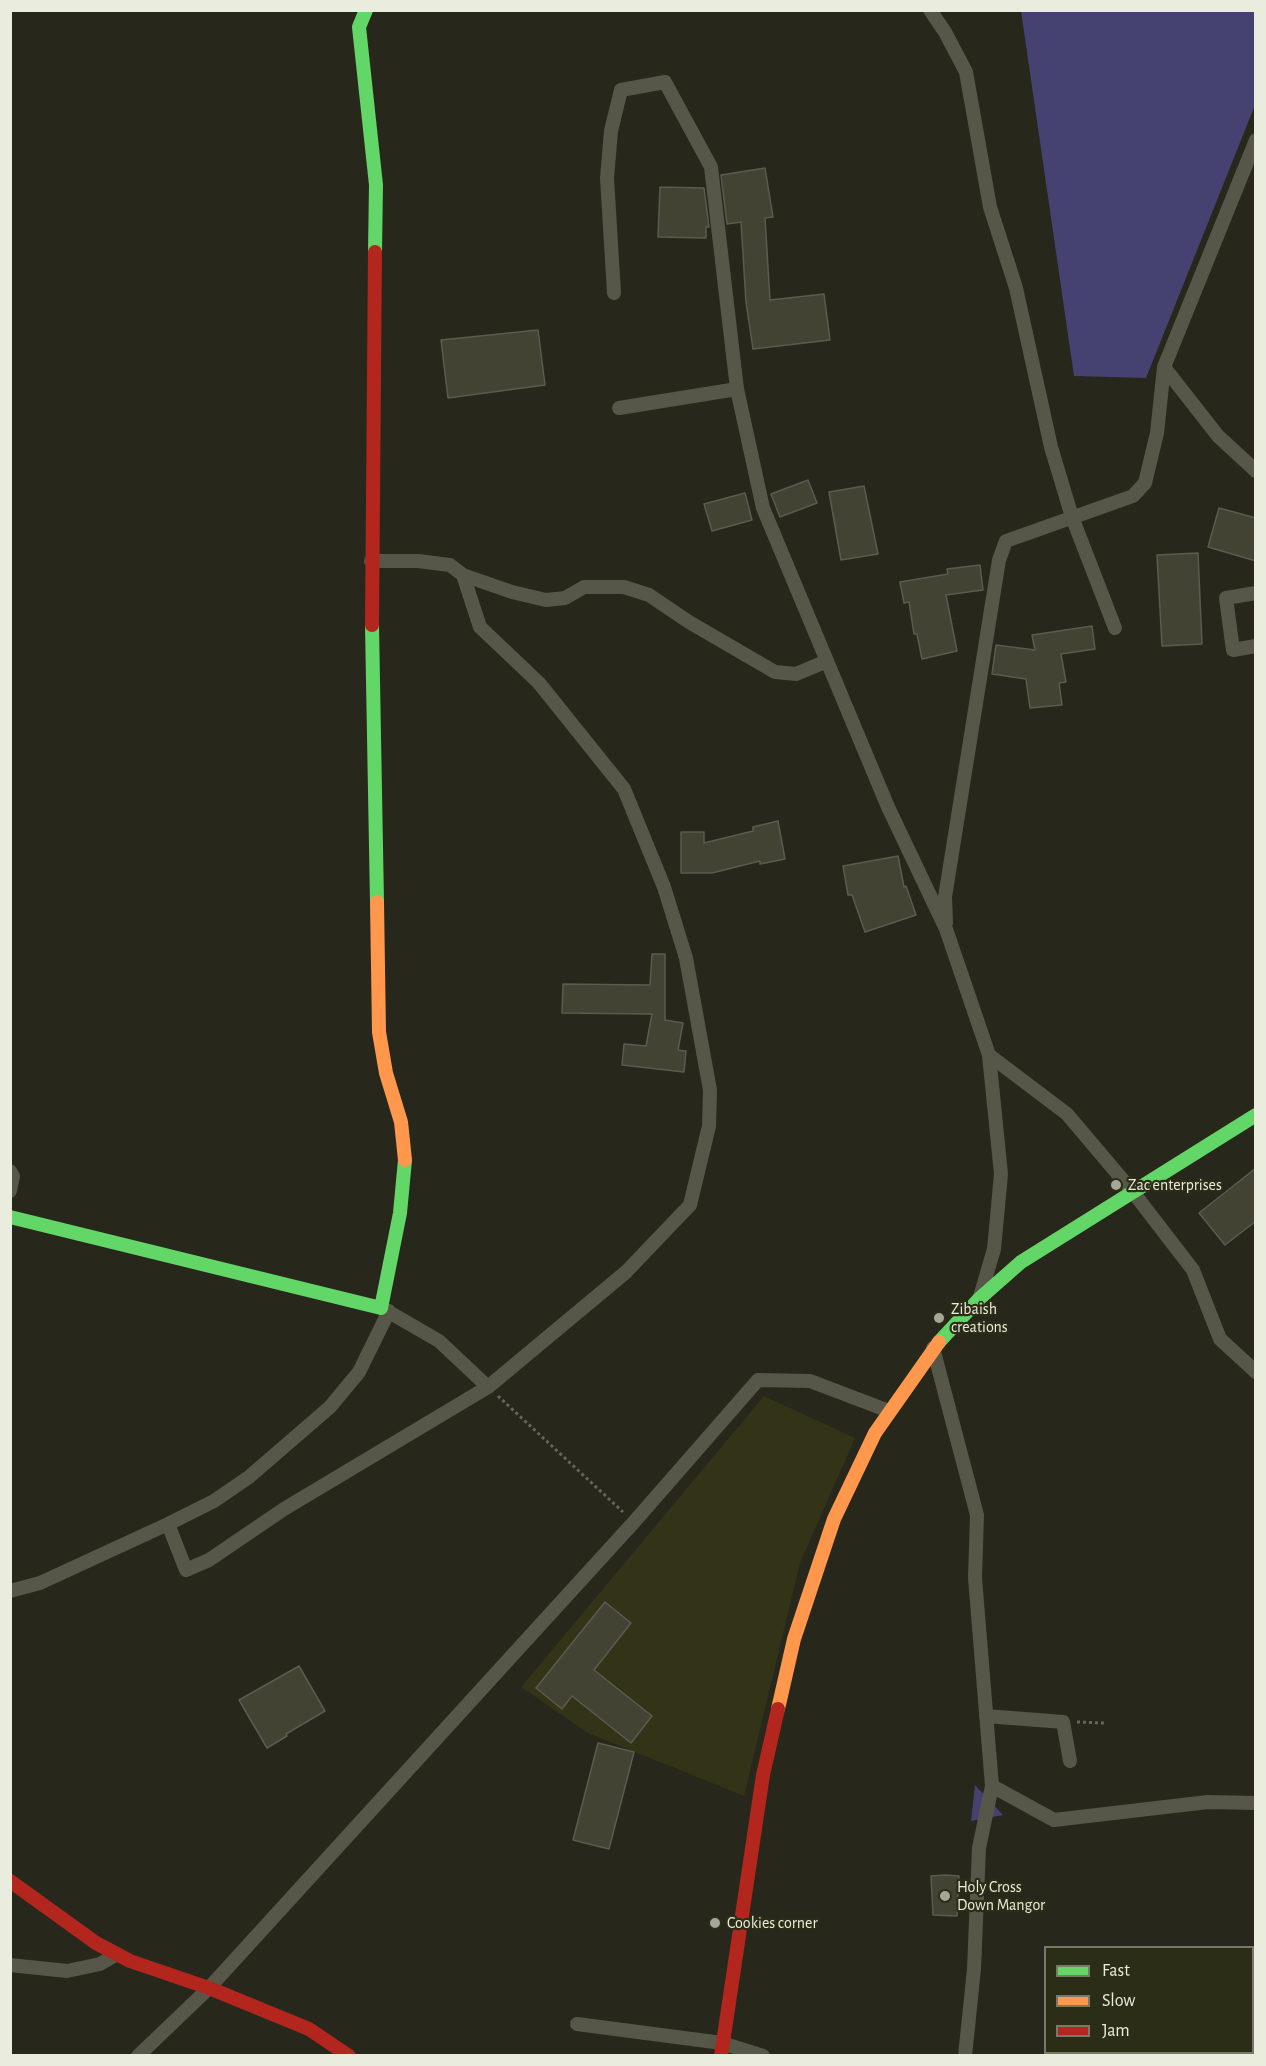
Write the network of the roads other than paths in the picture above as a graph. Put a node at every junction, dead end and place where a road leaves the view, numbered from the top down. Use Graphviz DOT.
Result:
graph roads {
  1 [pos="366,10"];
  2 [pos="930,10"];
  3 [pos="1256,140"];
  4 [pos="1253,157"];
  5 [pos="614,293"];
  6 [pos="1164,367"];
  7 [pos="737,389"];
  8 [pos="619,408"];
  9 [pos="1256,471"];
  10 [pos="1072,517"];
  11 [pos="371,561"];
  12 [pos="463,575"];
  13 [pos="1256,593"];
  14 [pos="1114,628"];
  15 [pos="1256,646"];
  16 [pos="827,661"];
  17 [pos="946,928"];
  18 [pos="989,1055"];
  19 [pos="1256,1115"];
  20 [pos="10,1171"];
  21 [pos="10,1191"];
  22 [pos="1133,1192"];
  23 [pos="10,1217"];
  24 [pos="979,1299"];
  25 [pos="385,1310"];
  26 [pos="933,1348"];
  27 [pos="1256,1372"];
  28 [pos="488,1387"];
  29 [pos="889,1411"];
  30 [pos="168,1524"];
  31 [pos="10,1592"];
  32 [pos="986,1716"];
  33 [pos="1071,1761"];
  34 [pos="992,1786"];
  35 [pos="1256,1803"];
  36 [pos="10,1881"];
  37 [pos="117,1954"];
  38 [pos="10,1965"];
  39 [pos="209,1988"];
  40 [pos="577,2024"];
  41 [pos="721,2049"];
  42 [pos="138,2055"];
  43 [pos="349,2055"];
  44 [pos="763,2055"];
  45 [pos="965,2055"];
  1 -- 11 [label="street"];
  2 -- 10 [label="street"];
  3 -- 4 [label="street"];
  4 -- 6 [label="street"];
  5 -- 7 [label="street"];
  6 -- 9 [label="street"];
  6 -- 10 [label="street"];
  7 -- 8 [label="street"];
  7 -- 16 [label="street"];
  10 -- 14 [label="street"];
  10 -- 17 [label="street"];
  11 -- 12 [label="street"];
  11 -- 25 [label="street"];
  12 -- 16 [label="street"];
  12 -- 28 [label="street"];
  13 -- 15 [label="street"];
  16 -- 17 [label="street"];
  17 -- 18 [label="street"];
  18 -- 22 [label="street"];
  18 -- 24 [label="street"];
  19 -- 22 [label="street"];
  20 -- 21 [label="street"];
  22 -- 24 [label="street"];
  22 -- 27 [label="street"];
  23 -- 25 [label="street"];
  24 -- 26 [label="street"];
  25 -- 28 [label="street"];
  25 -- 30 [label="street"];
  26 -- 29 [label="street"];
  26 -- 32 [label="street"];
  28 -- 30 [label="street"];
  29 -- 39 [label="street"];
  29 -- 41 [label="street"];
  30 -- 31 [label="street"];
  32 -- 33 [label="street"];
  32 -- 34 [label="street"];
  34 -- 35 [label="street"];
  34 -- 45 [label="street"];
  36 -- 37 [label="street"];
  37 -- 38 [label="street"];
  37 -- 39 [label="street"];
  39 -- 42 [label="street"];
  39 -- 43 [label="street"];
  40 -- 41 [label="street"];
  41 -- 44 [label="street"];
}
